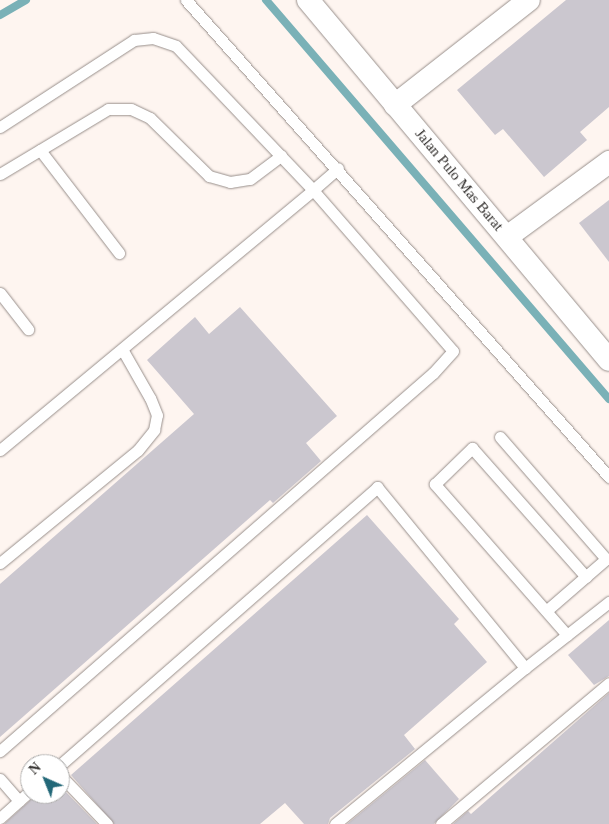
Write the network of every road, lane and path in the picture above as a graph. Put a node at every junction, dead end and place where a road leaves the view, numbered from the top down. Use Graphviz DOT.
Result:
graph roads {
  1 [pos="186,0"];
  2 [pos="308,0"];
  3 [pos="529,0"];
  4 [pos="395,104"];
  5 [pos="0,127"];
  6 [pos="40,150"];
  7 [pos="281,156"];
  8 [pos="609,162"];
  9 [pos="338,168"];
  10 [pos="0,174"];
  11 [pos="313,190"];
  12 [pos="507,237"];
  13 [pos="119,253"];
  14 [pos="0,293"];
  15 [pos="28,329"];
  16 [pos="122,349"];
  17 [pos="609,360"];
  18 [pos="500,437"];
  19 [pos="0,450"];
  20 [pos="609,476"];
  21 [pos="607,561"];
  22 [pos="0,563"];
  23 [pos="586,577"];
  24 [pos="609,602"];
  25 [pos="546,610"];
  26 [pos="567,635"];
  27 [pos="525,668"];
  28 [pos="609,683"];
  29 [pos="0,751"];
  30 [pos="70,756"];
  31 [pos="0,779"];
  32 [pos="70,785"];
  33 [pos="19,801"];
  34 [pos="0,818"];
  35 [pos="107,824"];
  36 [pos="334,824"];
  37 [pos="441,824"];
  1 -- 9 [label="lane"];
  2 -- 4 [label="street, Jalan Pulo Mas Barat"];
  3 -- 4 [label="street"];
  4 -- 12 [label="street, Jalan Pulo Mas Barat"];
  5 -- 7 [label="lane"];
  6 -- 7 [label="lane"];
  6 -- 10 [label="lane"];
  6 -- 13 [label="lane"];
  7 -- 11 [label="lane"];
  8 -- 12 [label="street"];
  9 -- 11 [label="lane"];
  9 -- 20 [label="lane"];
  11 -- 16 [label="lane"];
  11 -- 29 [label="lane"];
  12 -- 17 [label="street, Jalan Pulo Mas Barat"];
  14 -- 15 [label="lane"];
  16 -- 19 [label="lane"];
  16 -- 22 [label="lane"];
  18 -- 21 [label="lane"];
  21 -- 23 [label="lane"];
  23 -- 25 [label="lane"];
  23 -- 25 [label="lane"];
  24 -- 26 [label="lane"];
  25 -- 26 [label="lane"];
  26 -- 27 [label="lane"];
  27 -- 30 [label="lane"];
  27 -- 36 [label="lane"];
  28 -- 37 [label="lane"];
  31 -- 33 [label="lane"];
  32 -- 35 [label="lane"];
  33 -- 34 [label="lane"];
}
